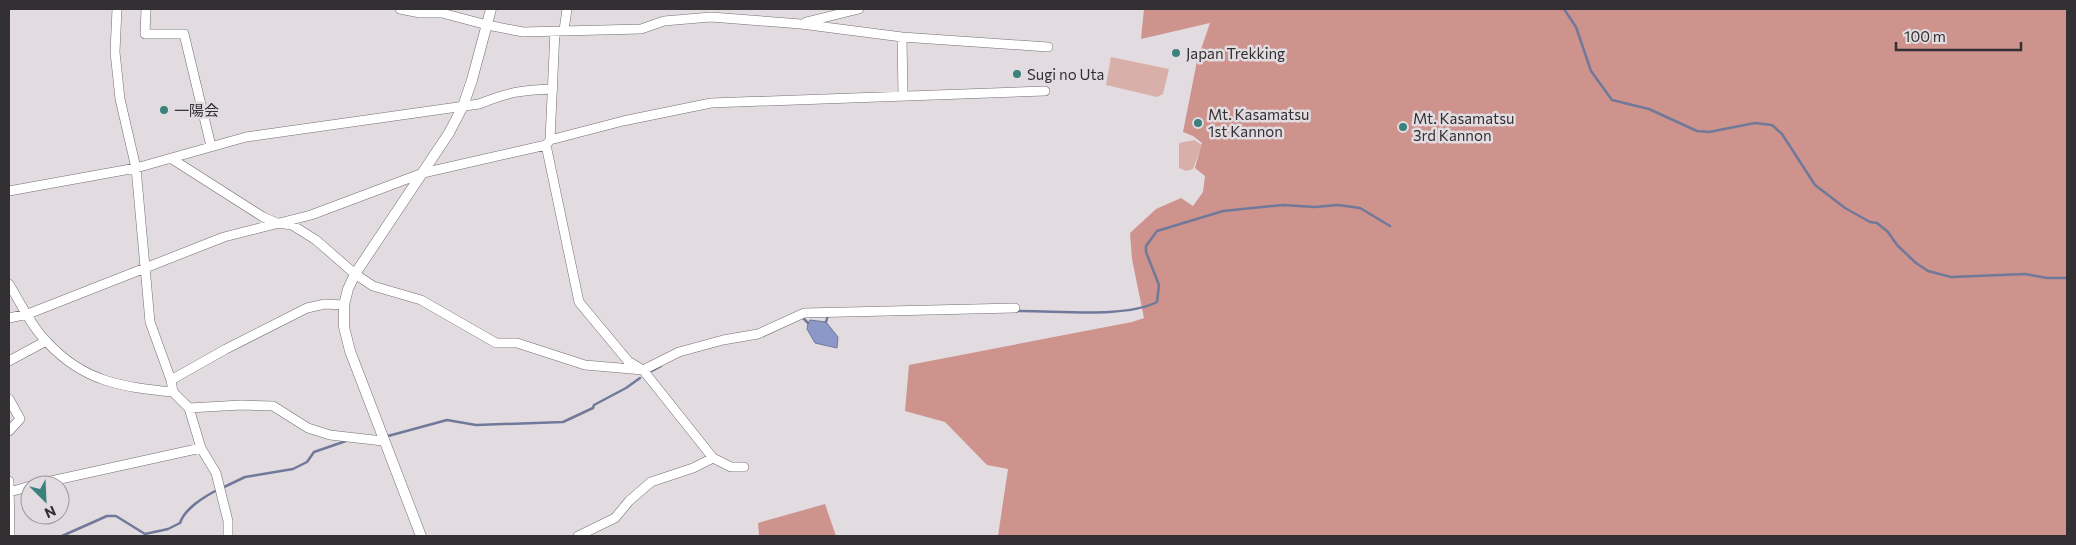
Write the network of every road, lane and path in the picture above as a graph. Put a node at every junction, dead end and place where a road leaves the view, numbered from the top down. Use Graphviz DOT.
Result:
graph roads {
  1 [pos="117,9"];
  2 [pos="146,9"];
  3 [pos="400,9"];
  4 [pos="491,9"];
  5 [pos="567,9"];
  6 [pos="859,9"];
  7 [pos="801,24"];
  8 [pos="486,25"];
  9 [pos="559,30"];
  10 [pos="902,37"];
  11 [pos="1048,47"];
  12 [pos="553,89"];
  13 [pos="1045,91"];
  14 [pos="903,95"];
  15 [pos="463,106"];
  16 [pos="548,143"];
  17 [pos="211,146"];
  18 [pos="172,159"];
  19 [pos="136,168"];
  20 [pos="423,174"];
  21 [pos="9,191"];
  22 [pos="277,222"];
  23 [pos="144,269"];
  24 [pos="355,274"];
  25 [pos="9,284"];
  26 [pos="344,305"];
  27 [pos="1015,308"];
  28 [pos="28,314"];
  29 [pos="9,318"];
  30 [pos="46,341"];
  31 [pos="9,361"];
  32 [pos="643,370"];
  33 [pos="171,380"];
  34 [pos="173,392"];
  35 [pos="9,399"];
  36 [pos="189,408"];
  37 [pos="9,431"];
  38 [pos="383,441"];
  39 [pos="201,448"];
  40 [pos="713,458"];
  41 [pos="744,466"];
  42 [pos="70,477"];
  43 [pos="9,481"];
  44 [pos="10,492"];
  45 [pos="10,536"];
  46 [pos="228,536"];
  47 [pos="421,536"];
  48 [pos="578,536"];
  1 -- 19 [label="street"];
  2 -- 17 [label="street"];
  3 -- 8 [label="street"];
  4 -- 8 [label="street"];
  5 -- 9 [label="street"];
  6 -- 7 [label="street"];
  7 -- 9 [label="street"];
  7 -- 10 [label="street"];
  8 -- 9 [label="street"];
  8 -- 15 [label="street"];
  9 -- 12 [label="street"];
  10 -- 11 [label="street"];
  10 -- 14 [label="street"];
  12 -- 15 [label="street"];
  12 -- 16 [label="street"];
  13 -- 14 [label="street"];
  14 -- 16 [label="street"];
  15 -- 17 [label="street"];
  15 -- 20 [label="street"];
  16 -- 20 [label="street"];
  16 -- 32 [label="street"];
  17 -- 18 [label="street"];
  18 -- 19 [label="street"];
  18 -- 22 [label="street"];
  19 -- 21 [label="street"];
  19 -- 23 [label="street"];
  20 -- 22 [label="street"];
  20 -- 24 [label="street"];
  22 -- 23 [label="street"];
  22 -- 24 [label="street"];
  23 -- 28 [label="street"];
  23 -- 33 [label="street"];
  24 -- 26 [label="street"];
  24 -- 32 [label="street"];
  25 -- 28 [label="street"];
  26 -- 33 [label="street"];
  26 -- 38 [label="street"];
  27 -- 32 [label="street"];
  28 -- 29 [label="street"];
  28 -- 30 [label="street"];
  30 -- 31 [label="street"];
  30 -- 34 [label="street"];
  32 -- 40 [label="street"];
  33 -- 34 [label="street"];
  34 -- 36 [label="street"];
  35 -- 37 [label="street"];
  36 -- 38 [label="street"];
  36 -- 39 [label="street"];
  38 -- 47 [label="street"];
  39 -- 42 [label="street"];
  39 -- 46 [label="street"];
  40 -- 41 [label="street"];
  40 -- 48 [label="street"];
  43 -- 44 [label="street"];
  44 -- 45 [label="street"];
}
